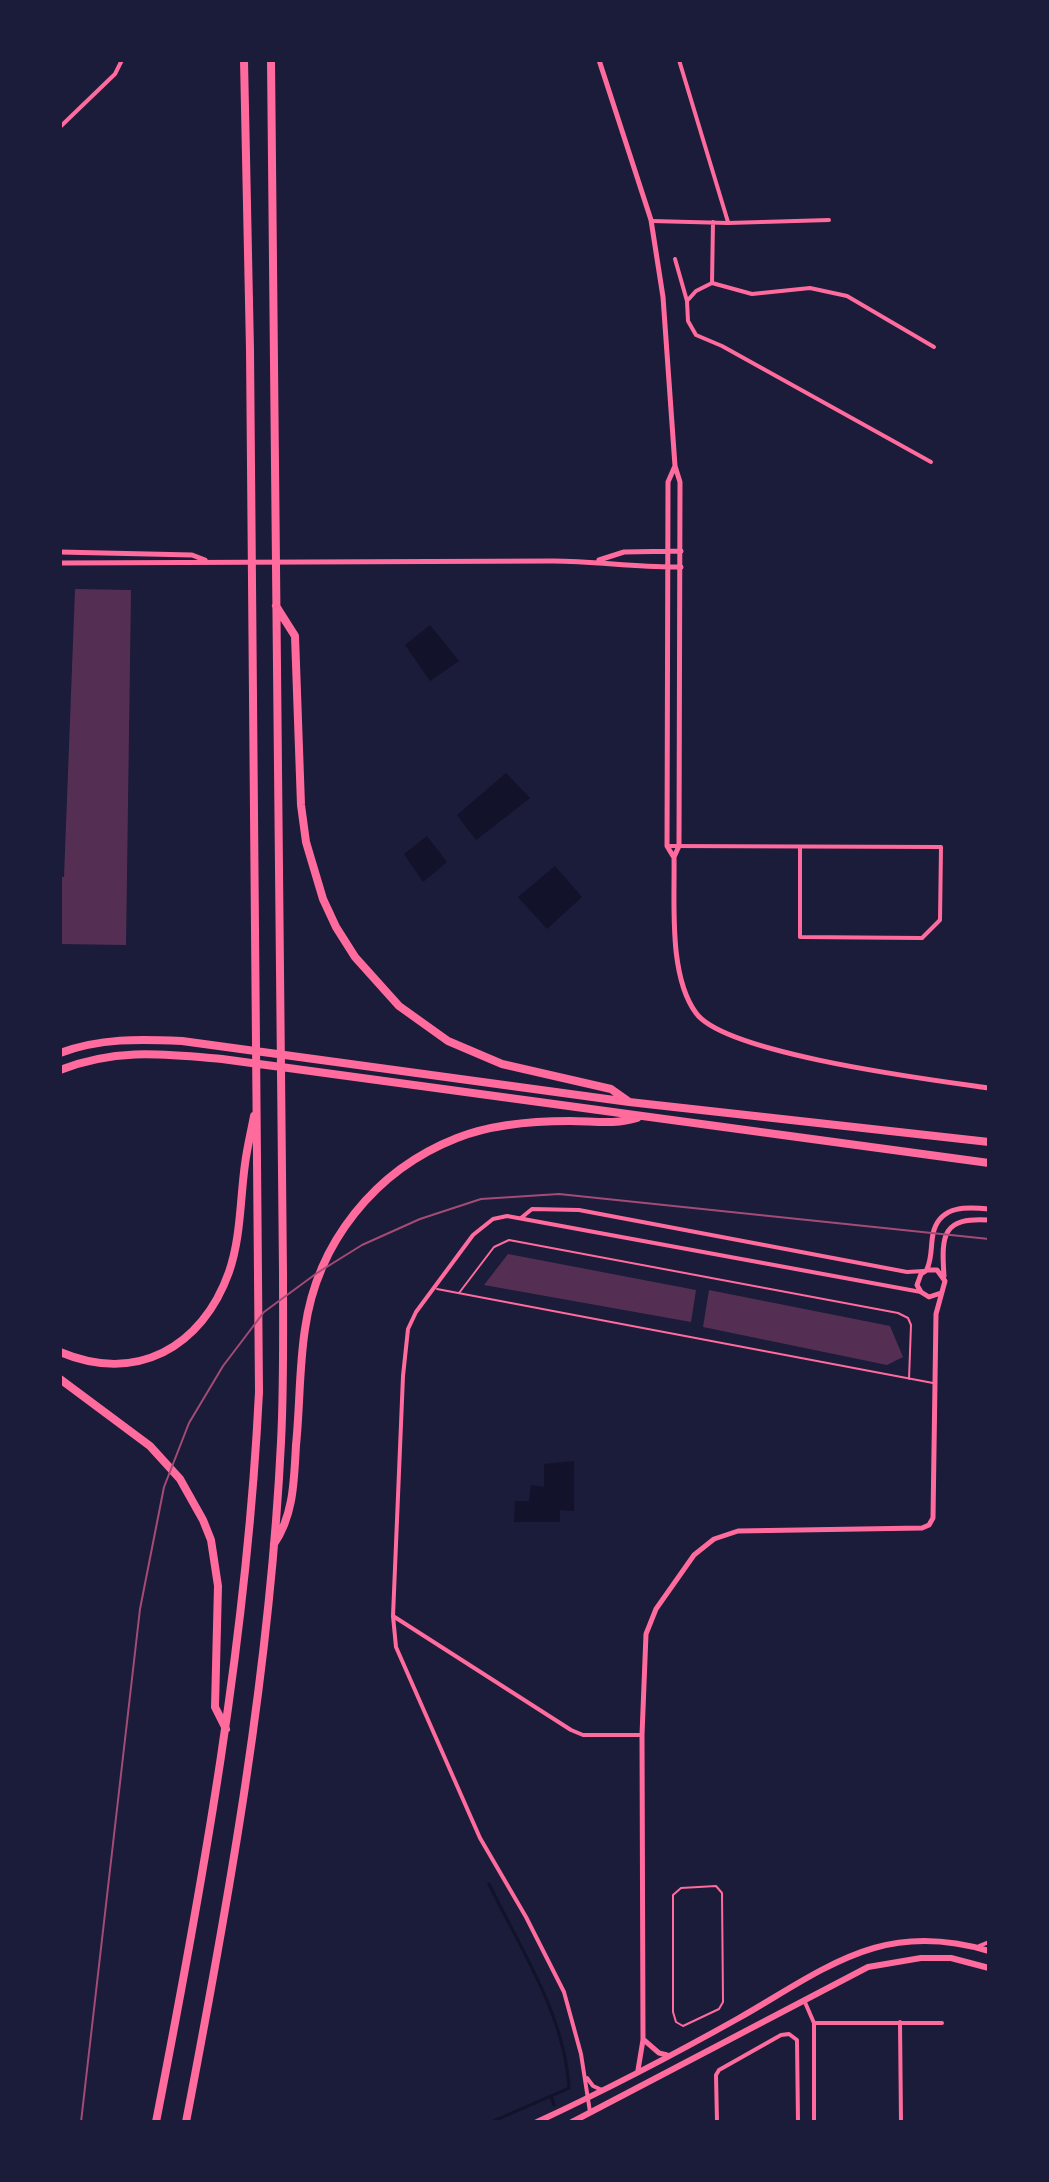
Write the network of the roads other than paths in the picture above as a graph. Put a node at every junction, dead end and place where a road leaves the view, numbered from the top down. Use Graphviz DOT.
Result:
graph roads {
  1 [pos="122,60"];
  2 [pos="244,60"];
  3 [pos="271,60"];
  4 [pos="599,60"];
  5 [pos="679,60"];
  6 [pos="61,124"];
  7 [pos="651,220"];
  8 [pos="829,220"];
  9 [pos="713,222"];
  10 [pos="728,223"];
  11 [pos="675,259"];
  12 [pos="712,283"];
  13 [pos="687,301"];
  14 [pos="934,347"];
  15 [pos="931,462"];
  16 [pos="675,466"];
  17 [pos="667,551"];
  18 [pos="681,551"];
  19 [pos="60,552"];
  20 [pos="210,561"];
  21 [pos="597,561"];
  22 [pos="60,563"];
  23 [pos="667,567"];
  24 [pos="681,567"];
  25 [pos="276,606"];
  26 [pos="667,846"];
  27 [pos="679,846"];
  28 [pos="800,847"];
  29 [pos="674,857"];
  30 [pos="60,1053"];
  31 [pos="60,1070"];
  32 [pos="989,1088"];
  33 [pos="257,1095"];
  34 [pos="629,1102"];
  35 [pos="641,1116"];
  36 [pos="989,1142"];
  37 [pos="989,1163"];
  38 [pos="989,1209"];
  39 [pos="521,1218"];
  40 [pos="989,1220"];
  41 [pos="925,1270"];
  42 [pos="944,1277"];
  43 [pos="434,1288"];
  44 [pos="459,1293"];
  45 [pos="941,1293"];
  46 [pos="923,1294"];
  47 [pos="936,1314"];
  48 [pos="60,1352"];
  49 [pos="60,1379"];
  50 [pos="909,1379"];
  51 [pos="935,1384"];
  52 [pos="274,1545"];
  53 [pos="393,1616"];
  54 [pos="226,1730"];
  55 [pos="642,1735"];
  56 [pos="989,1942"];
  57 [pos="977,1947"];
  58 [pos="989,1951"];
  59 [pos="989,1968"];
  60 [pos="804,2000"];
  61 [pos="722,2006"];
  62 [pos="900,2022"];
  63 [pos="814,2023"];
  64 [pos="942,2023"];
  65 [pos="643,2040"];
  66 [pos="667,2055"];
  67 [pos="638,2070"];
  68 [pos="585,2076"];
  69 [pos="603,2090"];
  70 [pos="587,2099"];
  71 [pos="590,2114"];
  72 [pos="156,2122"];
  73 [pos="186,2122"];
  74 [pos="537,2122"];
  75 [pos="572,2122"];
  76 [pos="717,2122"];
  77 [pos="798,2122"];
  78 [pos="814,2122"];
  79 [pos="901,2122"];
  1 -- 6 [label="street"];
  2 -- 33 [label="highway"];
  3 -- 25 [label="highway"];
  4 -- 7 [label="street"];
  5 -- 10 [label="street"];
  7 -- 9 [label="street"];
  7 -- 16 [label="street"];
  8 -- 10 [label="street"];
  9 -- 10 [label="street"];
  9 -- 12 [label="street"];
  11 -- 13 [label="street"];
  12 -- 13 [label="street"];
  12 -- 14 [label="street"];
  13 -- 15 [label="street"];
  16 -- 17 [label="street"];
  16 -- 18 [label="street"];
  17 -- 18 [label="street"];
  17 -- 21 [label="street"];
  17 -- 23 [label="street"];
  18 -- 24 [label="street"];
  19 -- 20 [label="street"];
  20 -- 21 [label="street"];
  20 -- 22 [label="street"];
  21 -- 23 [label="street"];
  23 -- 24 [label="street"];
  23 -- 26 [label="street"];
  24 -- 27 [label="street"];
  25 -- 34 [label="highway"];
  25 -- 52 [label="highway"];
  26 -- 27 [label="street"];
  26 -- 29 [label="street"];
  27 -- 28 [label="street"];
  27 -- 29 [label="street"];
  28 -- 28 [label="street"];
  29 -- 32 [label="street"];
  30 -- 34 [label="highway"];
  31 -- 35 [label="highway"];
  33 -- 48 [label="highway"];
  33 -- 54 [label="highway"];
  34 -- 36 [label="highway"];
  35 -- 37 [label="highway"];
  35 -- 52 [label="highway"];
  38 -- 41 [label="street"];
  39 -- 41 [label="street"];
  39 -- 43 [label="street"];
  39 -- 46 [label="street"];
  40 -- 42 [label="street"];
  41 -- 42 [label="street"];
  41 -- 46 [label="street"];
  42 -- 45 [label="street"];
  43 -- 44 [label="lane"];
  43 -- 53 [label="street"];
  44 -- 50 [label="lane"];
  44 -- 50 [label="lane"];
  45 -- 46 [label="street"];
  45 -- 47 [label="street"];
  46 -- 47 [label="street"];
  47 -- 51 [label="street"];
  49 -- 54 [label="highway"];
  50 -- 51 [label="lane"];
  51 -- 55 [label="street"];
  52 -- 73 [label="highway"];
  53 -- 55 [label="street"];
  53 -- 68 [label="street"];
  54 -- 72 [label="highway"];
  55 -- 65 [label="street"];
  56 -- 57 [label="street"];
  57 -- 58 [label="main road"];
  57 -- 66 [label="main road"];
  59 -- 60 [label="main road"];
  60 -- 63 [label="street"];
  60 -- 71 [label="main road"];
  61 -- 61 [label="lane"];
  62 -- 63 [label="street"];
  62 -- 64 [label="street"];
  62 -- 79 [label="street"];
  63 -- 78 [label="street"];
  65 -- 66 [label="street"];
  65 -- 67 [label="street"];
  66 -- 67 [label="main road"];
  67 -- 69 [label="main road"];
  68 -- 69 [label="street"];
  68 -- 70 [label="street"];
  69 -- 70 [label="main road"];
  70 -- 71 [label="street"];
  70 -- 74 [label="main road"];
  71 -- 75 [label="main road"];
  76 -- 77 [label="street"];
}
